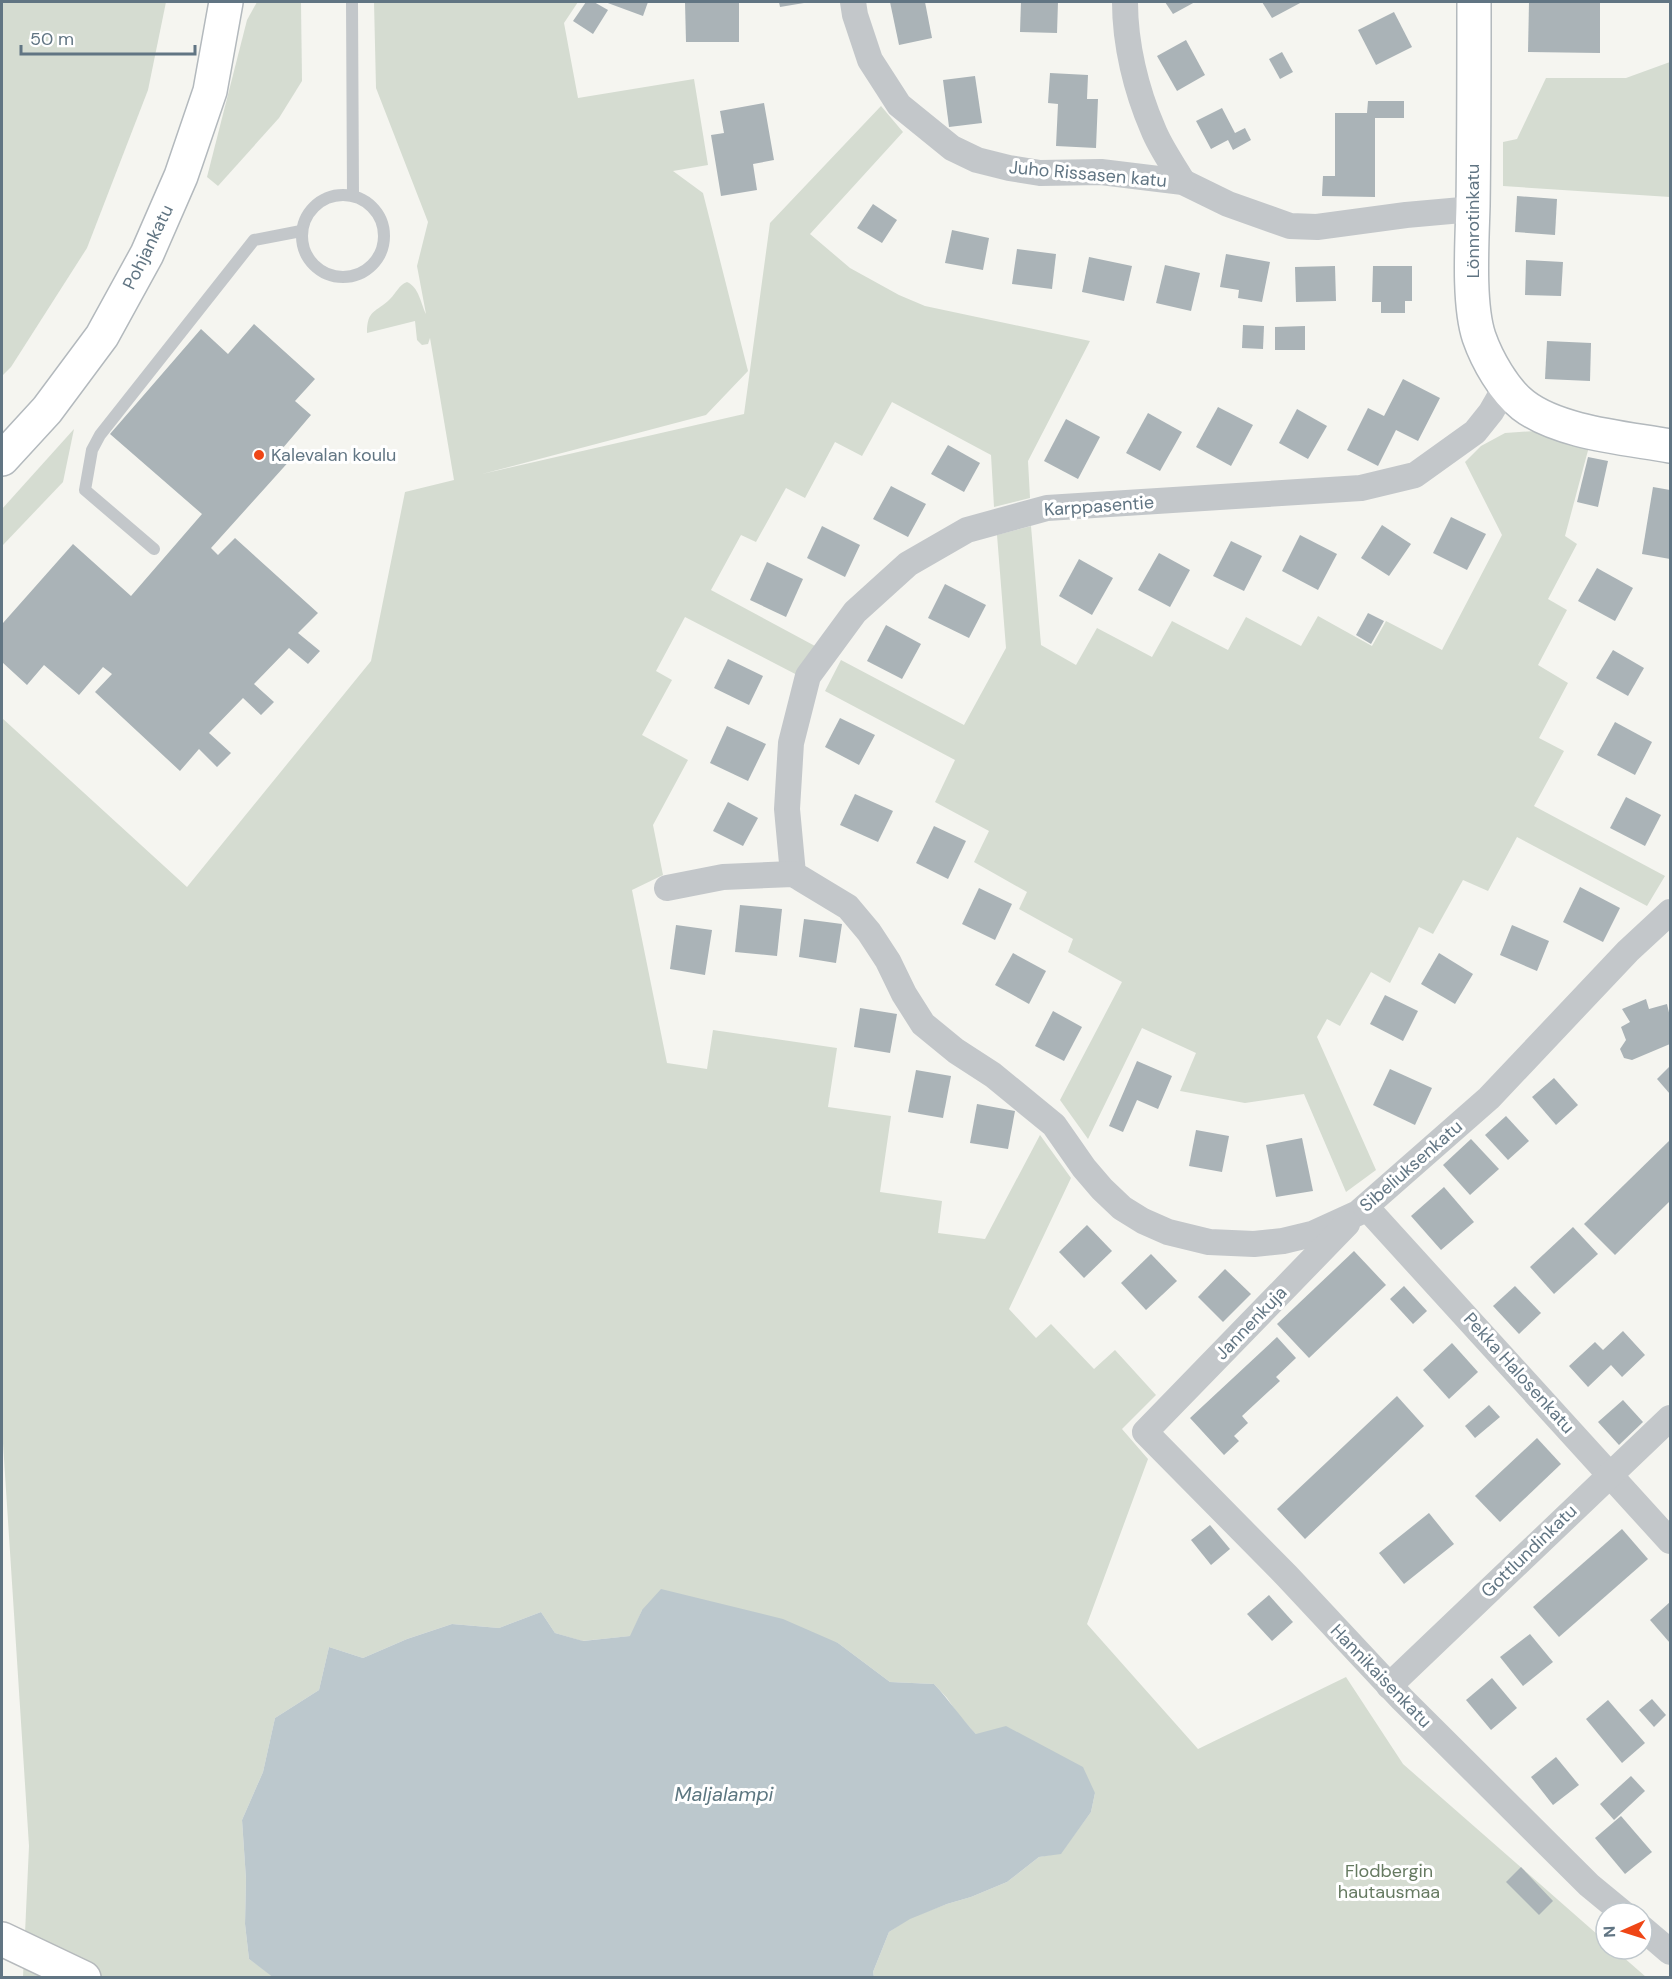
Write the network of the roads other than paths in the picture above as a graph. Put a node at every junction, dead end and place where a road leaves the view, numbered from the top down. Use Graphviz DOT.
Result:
graph roads {
  1 [pos="226,2"];
  2 [pos="352,2"];
  3 [pos="853,2"];
  4 [pos="1125,2"];
  5 [pos="1474,2"];
  6 [pos="1183,182"];
  7 [pos="353,196"];
  8 [pos="1473,209"];
  9 [pos="301,231"];
  10 [pos="1506,386"];
  11 [pos="1671,446"];
  12 [pos="2,459"];
  13 [pos="154,549"];
  14 [pos="793,874"];
  15 [pos="667,888"];
  16 [pos="1671,912"];
  17 [pos="1362,1210"];
  18 [pos="1671,1418"];
  19 [pos="1145,1432"];
  20 [pos="1610,1474"];
  21 [pos="1671,1541"];
  22 [pos="1389,1686"];
  23 [pos="1609,1901"];
  24 [pos="1654,1938"];
  25 [pos="2,1939"];
  26 [pos="1671,1952"];
  27 [pos="84,1977"];
  1 -- 12 [label="main road, Pohjankatu"];
  2 -- 7 [label="lane"];
  3 -- 6 [label="street, Juho Rissasen katu"];
  4 -- 6 [label="street"];
  5 -- 8 [label="main road, Lönnrotinkatu"];
  6 -- 8 [label="street, Juho Rissasen katu"];
  7 -- 9 [label="lane"];
  7 -- 9 [label="lane"];
  8 -- 10 [label="main road, Lönnrotinkatu"];
  9 -- 13 [label="lane"];
  10 -- 11 [label="main road, Lönnrotinkatu"];
  10 -- 14 [label="street, Karppasentie"];
  14 -- 15 [label="street"];
  14 -- 17 [label="street, Sibeliuksenkatu"];
  16 -- 17 [label="street, Sibeliuksenkatu"];
  17 -- 19 [label="street, Jannenkuja"];
  17 -- 20 [label="street, Pekka Halosenkatu"];
  18 -- 20 [label="street, Gottlundinkatu"];
  19 -- 22 [label="street, Hannikaisenkatu"];
  20 -- 21 [label="street, Pekka Halosenkatu"];
  20 -- 22 [label="street, Gottlundinkatu"];
  22 -- 23 [label="street, Hannikaisenkatu"];
  24 -- 26 [label="street"];
  25 -- 27 [label="main road"];
}
